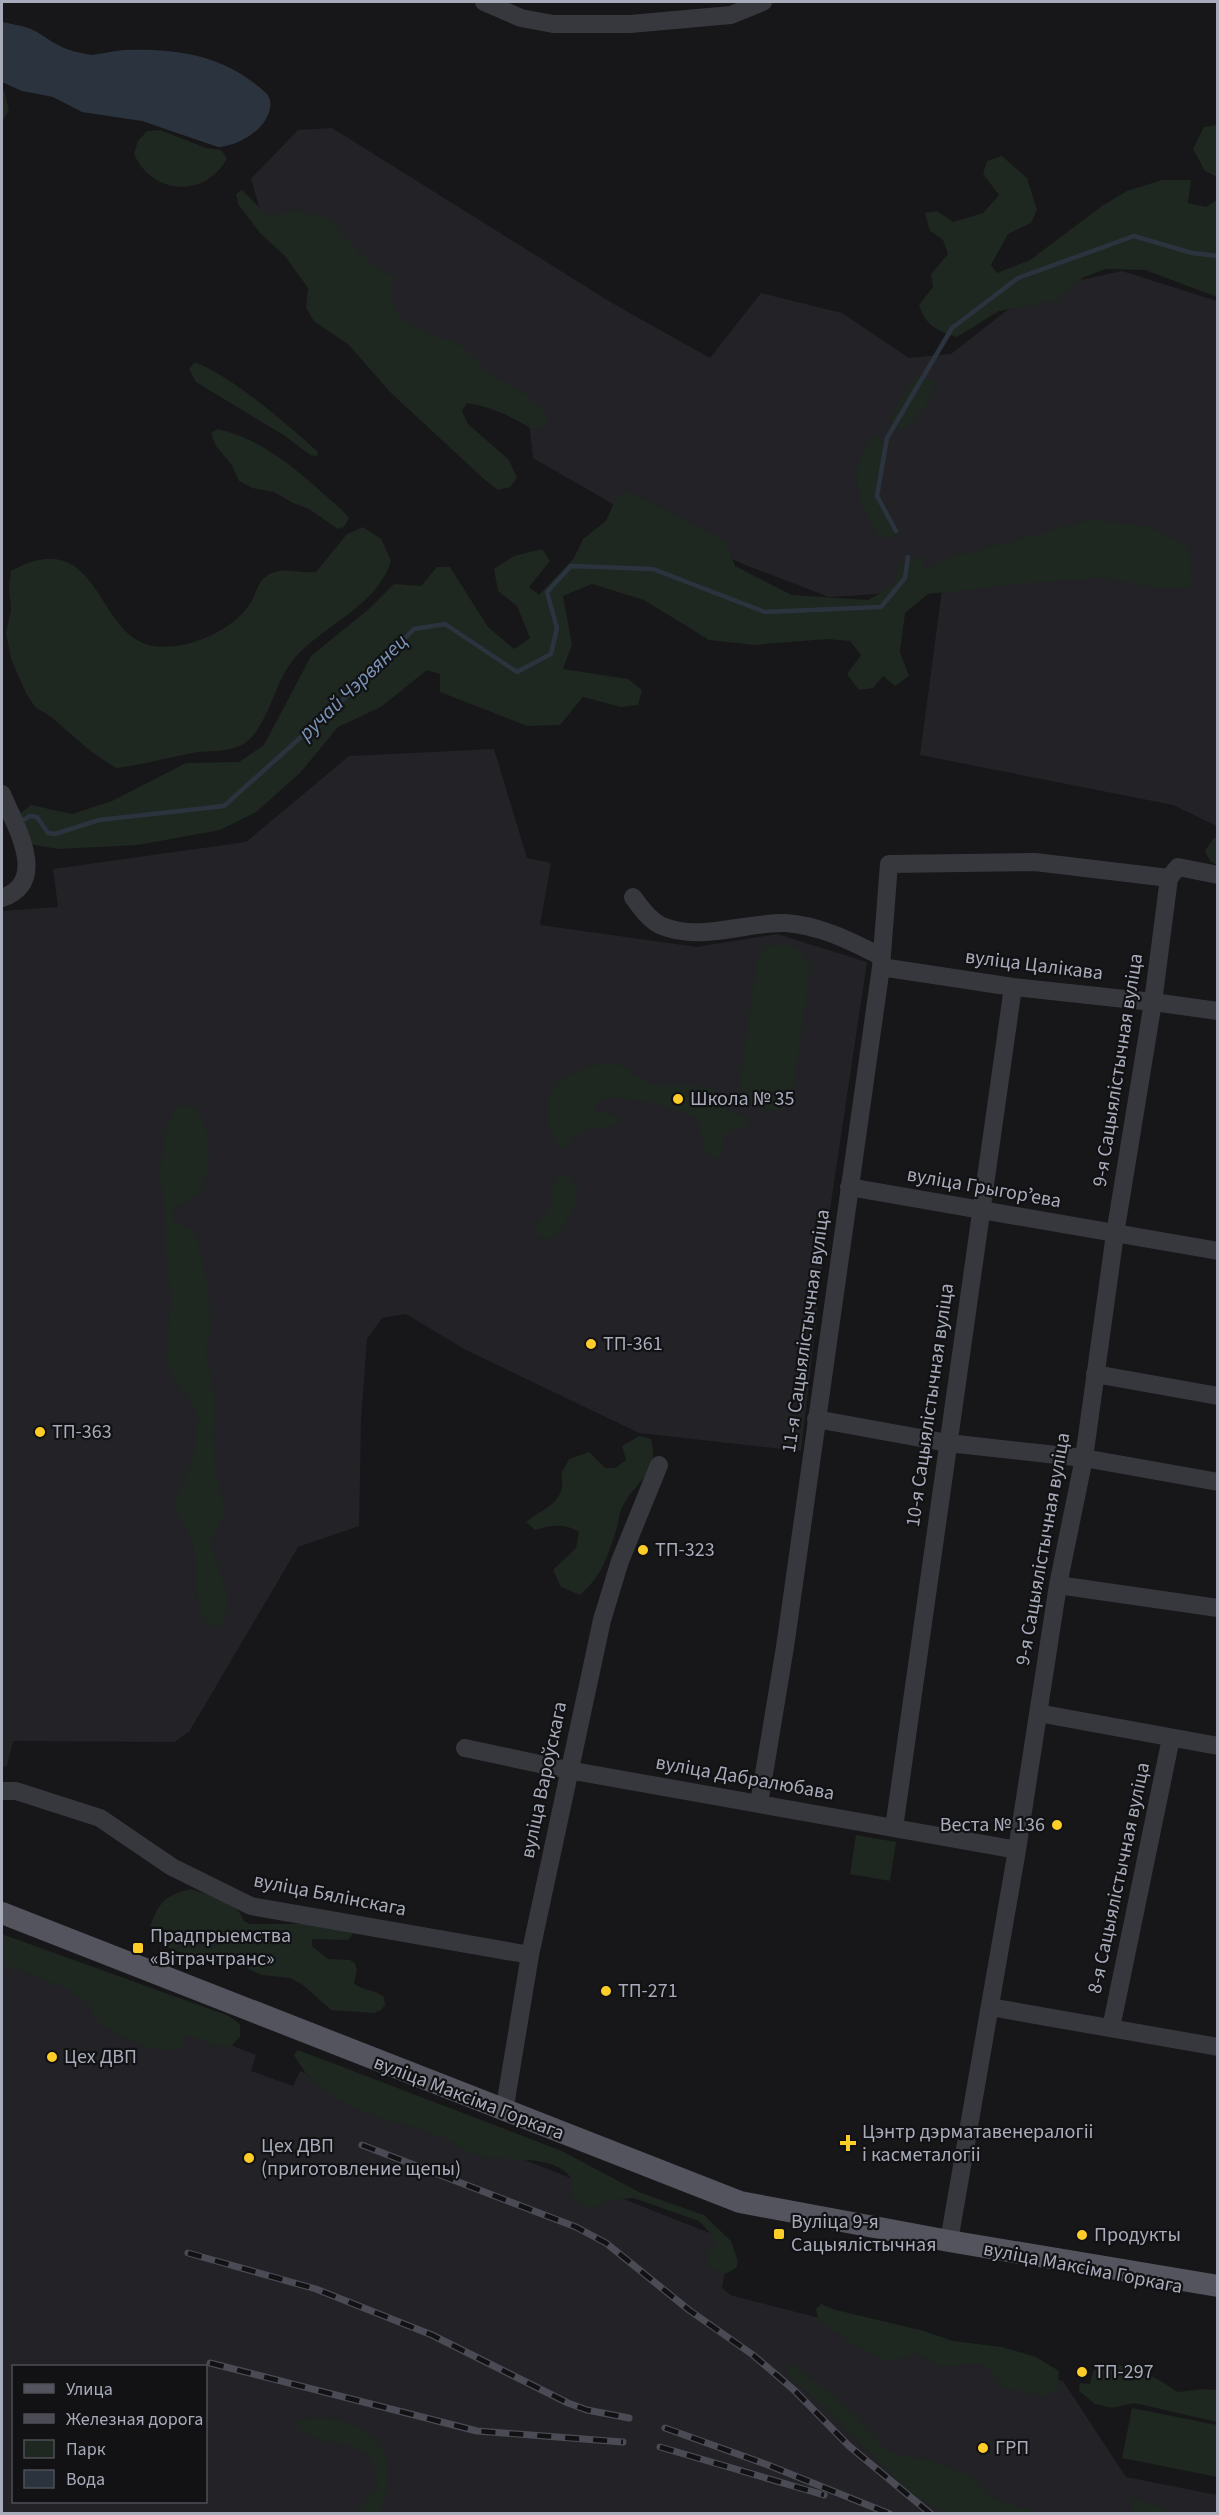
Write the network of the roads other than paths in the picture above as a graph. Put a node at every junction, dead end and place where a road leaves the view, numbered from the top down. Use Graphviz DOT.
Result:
graph roads {
  1 [pos="484,2"];
  2 [pos="763,2"];
  3 [pos="2,794"];
  4 [pos="1174,873"];
  5 [pos="1218,875"];
  6 [pos="633,897"];
  7 [pos="2,898"];
  8 [pos="880,962"];
  9 [pos="1013,987"];
  10 [pos="1153,1002"];
  11 [pos="1218,1011"];
  12 [pos="849,1187"];
  13 [pos="980,1210"];
  14 [pos="1115,1233"];
  15 [pos="1218,1251"];
  16 [pos="1095,1374"];
  17 [pos="1218,1396"];
  18 [pos="816,1419"];
  19 [pos="948,1443"];
  20 [pos="1084,1458"];
  21 [pos="659,1465"];
  22 [pos="1218,1482"];
  23 [pos="1058,1585"];
  24 [pos="1218,1608"];
  25 [pos="1038,1713"];
  26 [pos="1171,1738"];
  27 [pos="1218,1746"];
  28 [pos="465,1748"];
  29 [pos="568,1770"];
  30 [pos="2,1791"];
  31 [pos="759,1804"];
  32 [pos="894,1828"];
  33 [pos="1017,1850"];
  34 [pos="2,1913"];
  35 [pos="530,1955"];
  36 [pos="990,2007"];
  37 [pos="1111,2028"];
  38 [pos="1218,2047"];
  39 [pos="504,2112"];
  40 [pos="949,2241"];
  41 [pos="1218,2286"];
  42 [pos="1218,2294"];
  1 -- 2 [label="street"];
  3 -- 7 [label="street"];
  4 -- 5 [label="street"];
  4 -- 8 [label="street, 11-я Сацыялістычная вуліца"];
  4 -- 10 [label="street, 9-я Сацыялістычная вуліца"];
  6 -- 8 [label="street, вуліца Цалікава"];
  8 -- 9 [label="street, вуліца Цалікава"];
  8 -- 12 [label="street, 11-я Сацыялістычная вуліца"];
  9 -- 10 [label="street, вуліца Цалікава"];
  9 -- 13 [label="street, 10-я Сацыялістычная вуліца"];
  10 -- 11 [label="street, вуліца Цалікава"];
  10 -- 14 [label="street, 9-я Сацыялістычная вуліца"];
  12 -- 13 [label="street, вуліца Грыгорʼева"];
  12 -- 18 [label="street, 11-я Сацыялістычная вуліца"];
  13 -- 14 [label="street, вуліца Грыгорʼева"];
  13 -- 19 [label="street, 10-я Сацыялістычная вуліца"];
  14 -- 15 [label="street, вуліца Грыгорʼева"];
  14 -- 16 [label="street, 9-я Сацыялістычная вуліца"];
  16 -- 17 [label="street"];
  16 -- 20 [label="street, 9-я Сацыялістычная вуліца"];
  18 -- 19 [label="street"];
  18 -- 31 [label="street, 11-я Сацыялістычная вуліца"];
  19 -- 20 [label="street"];
  19 -- 32 [label="street, 10-я Сацыялістычная вуліца"];
  20 -- 22 [label="street"];
  20 -- 23 [label="street, 9-я Сацыялістычная вуліца"];
  21 -- 29 [label="street, вуліца Вароўскага"];
  23 -- 24 [label="street"];
  23 -- 25 [label="street, 9-я Сацыялістычная вуліца"];
  25 -- 26 [label="street"];
  25 -- 33 [label="street, 9-я Сацыялістычная вуліца"];
  26 -- 27 [label="street"];
  26 -- 37 [label="street, 8-я Сацыялістычная вуліца"];
  28 -- 29 [label="street, вуліца Дабралюбава"];
  29 -- 31 [label="street, вуліца Дабралюбава"];
  29 -- 35 [label="street, вуліца Вароўскага"];
  30 -- 35 [label="street, вуліца Бялінскага"];
  31 -- 32 [label="street, вуліца Дабралюбава"];
  32 -- 33 [label="street, вуліца Дабралюбава"];
  33 -- 36 [label="street, 9-я Сацыялістычная вуліца"];
  34 -- 39 [label="main road, вуліца Максіма Горкага"];
  35 -- 39 [label="street, вуліца Вароўскага"];
  36 -- 37 [label="street"];
  36 -- 40 [label="street, 9-я Сацыялістычная вуліца"];
  37 -- 38 [label="street"];
  39 -- 40 [label="main road, вуліца Максіма Горкага"];
  40 -- 41 [label="main road, вуліца Максіма Горкага"];
  40 -- 42 [label="main road, вуліца Максіма Горкага"];
}
